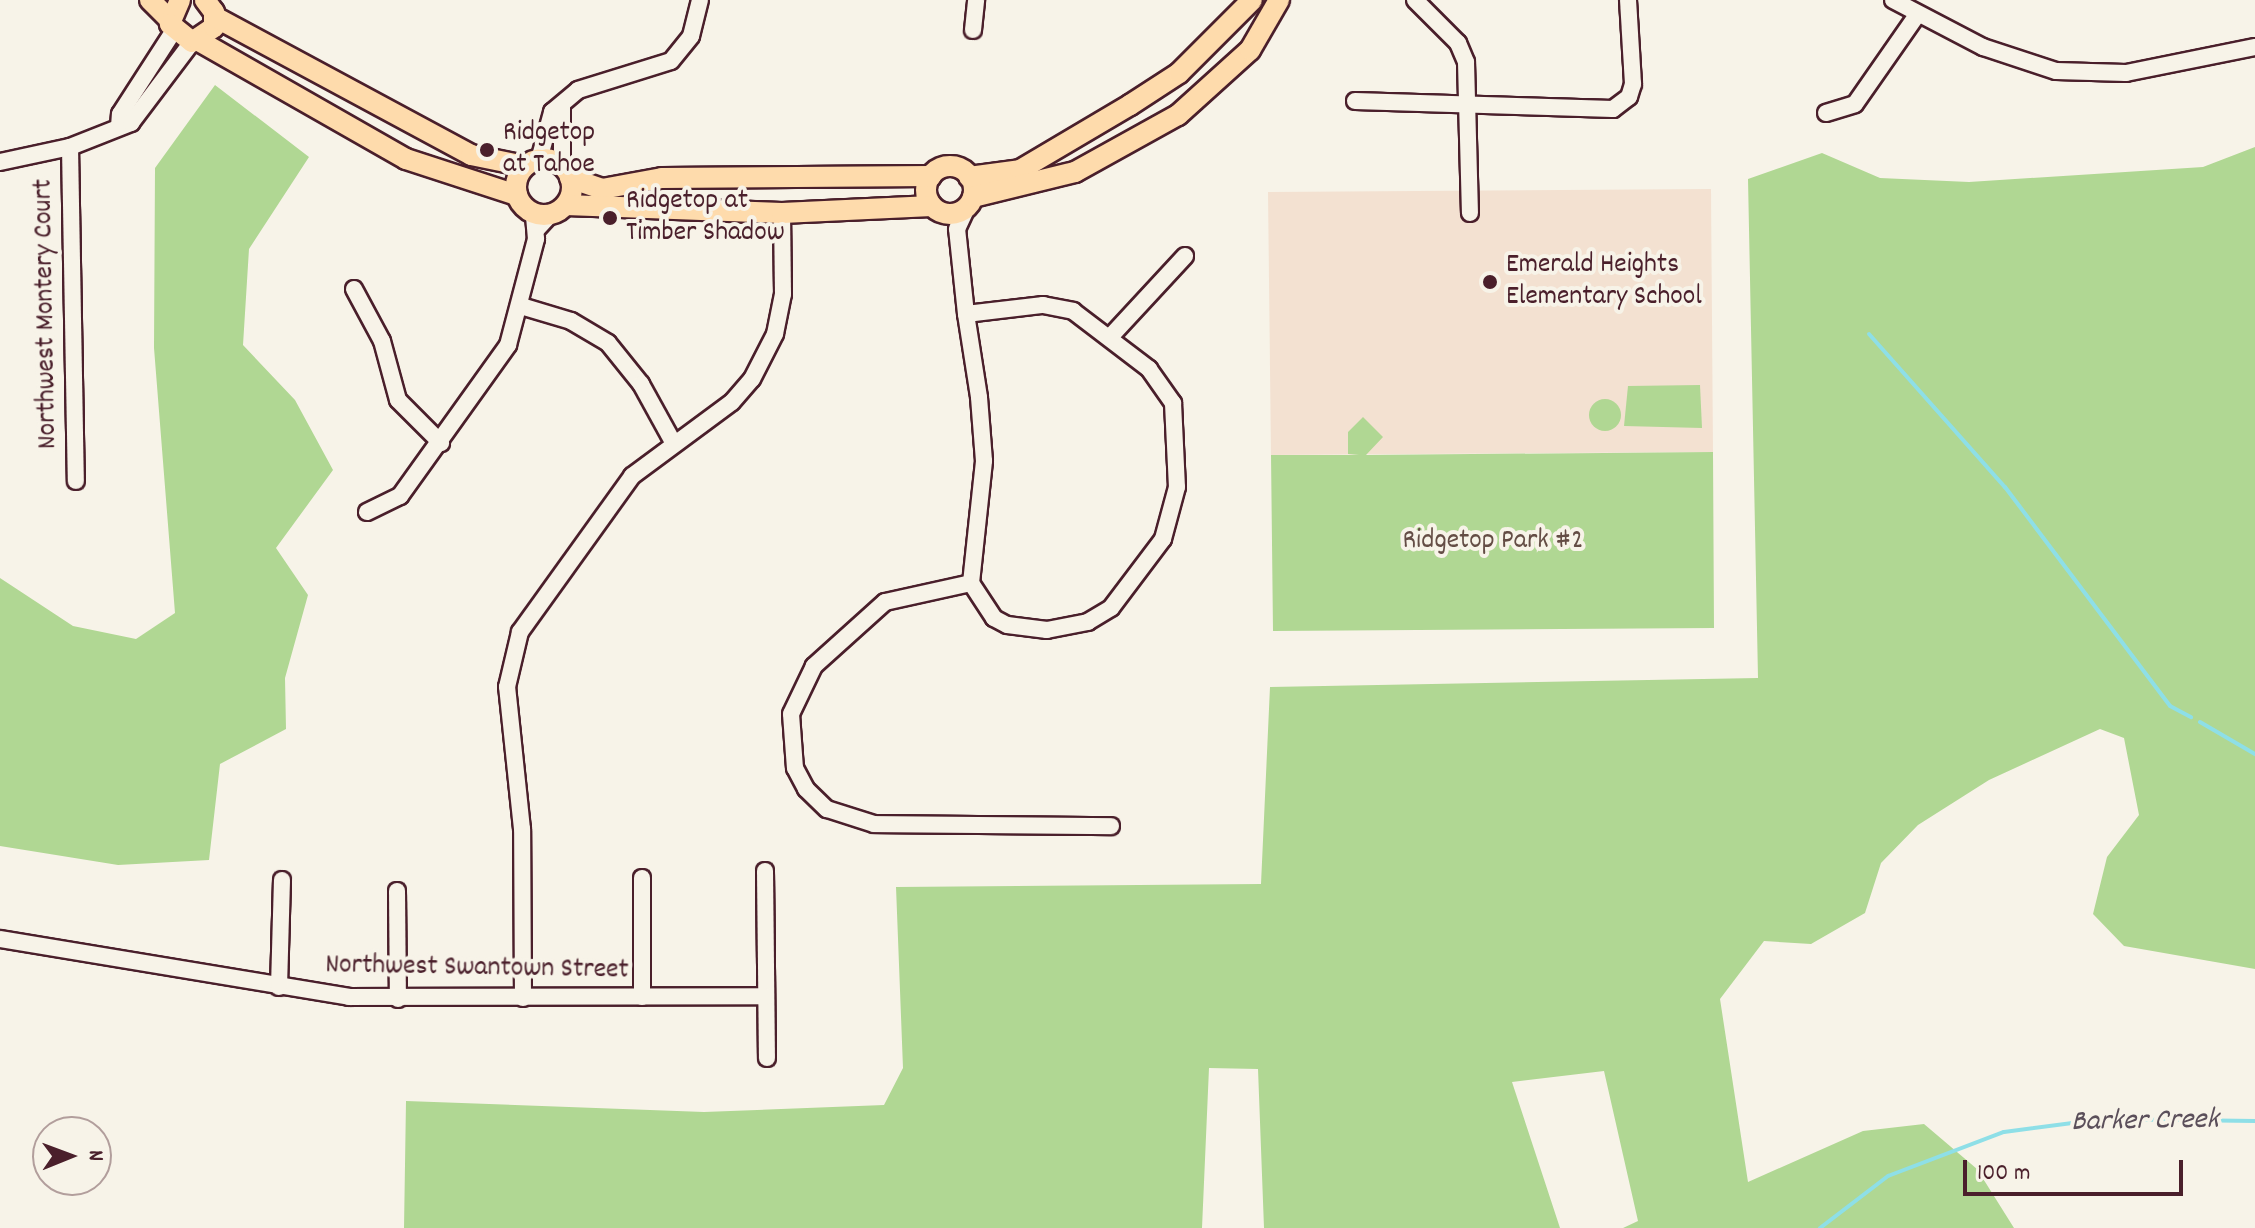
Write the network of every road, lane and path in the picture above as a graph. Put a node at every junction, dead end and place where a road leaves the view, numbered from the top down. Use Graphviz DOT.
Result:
graph roads {
  1 [pos="150,0"];
  2 [pos="180,0"];
  3 [pos="700,0"];
  4 [pos="976,0"];
  5 [pos="1252,0"];
  6 [pos="1279,0"];
  7 [pos="1628,0"];
  8 [pos="1893,0"];
  9 [pos="1423,2"];
  10 [pos="208,4"];
  11 [pos="1917,15"];
  12 [pos="973,30"];
  13 [pos="183,34"];
  14 [pos="2255,47"];
  15 [pos="1355,101"];
  16 [pos="562,106"];
  17 [pos="1469,108"];
  18 [pos="1826,113"];
  19 [pos="70,147"];
  20 [pos="0,162"];
  21 [pos="532,163"];
  22 [pos="566,172"];
  23 [pos="931,176"];
  24 [pos="970,194"];
  25 [pos="517,195"];
  26 [pos="782,213"];
  27 [pos="1470,213"];
  28 [pos="547,216"];
  29 [pos="945,216"];
  30 [pos="1185,256"];
  31 [pos="354,289"];
  32 [pos="521,306"];
  33 [pos="966,314"];
  34 [pos="1111,336"];
  35 [pos="673,442"];
  36 [pos="441,443"];
  37 [pos="76,481"];
  38 [pos="367,512"];
  39 [pos="971,583"];
  40 [pos="1111,826"];
  41 [pos="765,871"];
  42 [pos="642,878"];
  43 [pos="282,880"];
  44 [pos="397,891"];
  45 [pos="0,939"];
  46 [pos="279,987"];
  47 [pos="766,996"];
  48 [pos="642,997"];
  49 [pos="523,998"];
  50 [pos="398,999"];
  51 [pos="767,1058"];
  1 -- 13 [label="main road"];
  2 -- 13 [label="main road"];
  3 -- 16 [label="street"];
  4 -- 12 [label="street"];
  5 -- 24 [label="main road"];
  6 -- 24 [label="main road"];
  7 -- 17 [label="street"];
  8 -- 11 [label="street"];
  9 -- 17 [label="street"];
  10 -- 13 [label="main road"];
  10 -- 21 [label="main road"];
  11 -- 14 [label="street"];
  11 -- 18 [label="street"];
  13 -- 19 [label="street"];
  13 -- 25 [label="main road"];
  15 -- 17 [label="street"];
  16 -- 21 [label="street"];
  16 -- 22 [label="street"];
  17 -- 27 [label="street"];
  19 -- 20 [label="street"];
  19 -- 37 [label="street, Northwest Montery Court"];
  21 -- 22 [label="main road"];
  21 -- 25 [label="main road"];
  22 -- 23 [label="main road"];
  22 -- 28 [label="main road"];
  23 -- 24 [label="main road"];
  23 -- 29 [label="main road"];
  24 -- 29 [label="main road"];
  25 -- 28 [label="main road"];
  26 -- 28 [label="main road"];
  26 -- 29 [label="main road"];
  26 -- 35 [label="street"];
  28 -- 32 [label="street"];
  29 -- 33 [label="street"];
  30 -- 34 [label="street"];
  31 -- 36 [label="street"];
  32 -- 35 [label="street"];
  32 -- 36 [label="street"];
  33 -- 34 [label="street"];
  33 -- 39 [label="street"];
  34 -- 39 [label="street"];
  35 -- 49 [label="street"];
  36 -- 38 [label="street"];
  39 -- 40 [label="street"];
  41 -- 47 [label="street"];
  42 -- 48 [label="street"];
  43 -- 46 [label="street"];
  44 -- 50 [label="street"];
  45 -- 46 [label="street, Northwest Swantown Street"];
  46 -- 50 [label="street, Northwest Swantown Street"];
  47 -- 48 [label="street, Northwest Swantown Street"];
  47 -- 51 [label="street"];
  48 -- 49 [label="street, Northwest Swantown Street"];
  49 -- 50 [label="street, Northwest Swantown Street"];
}
